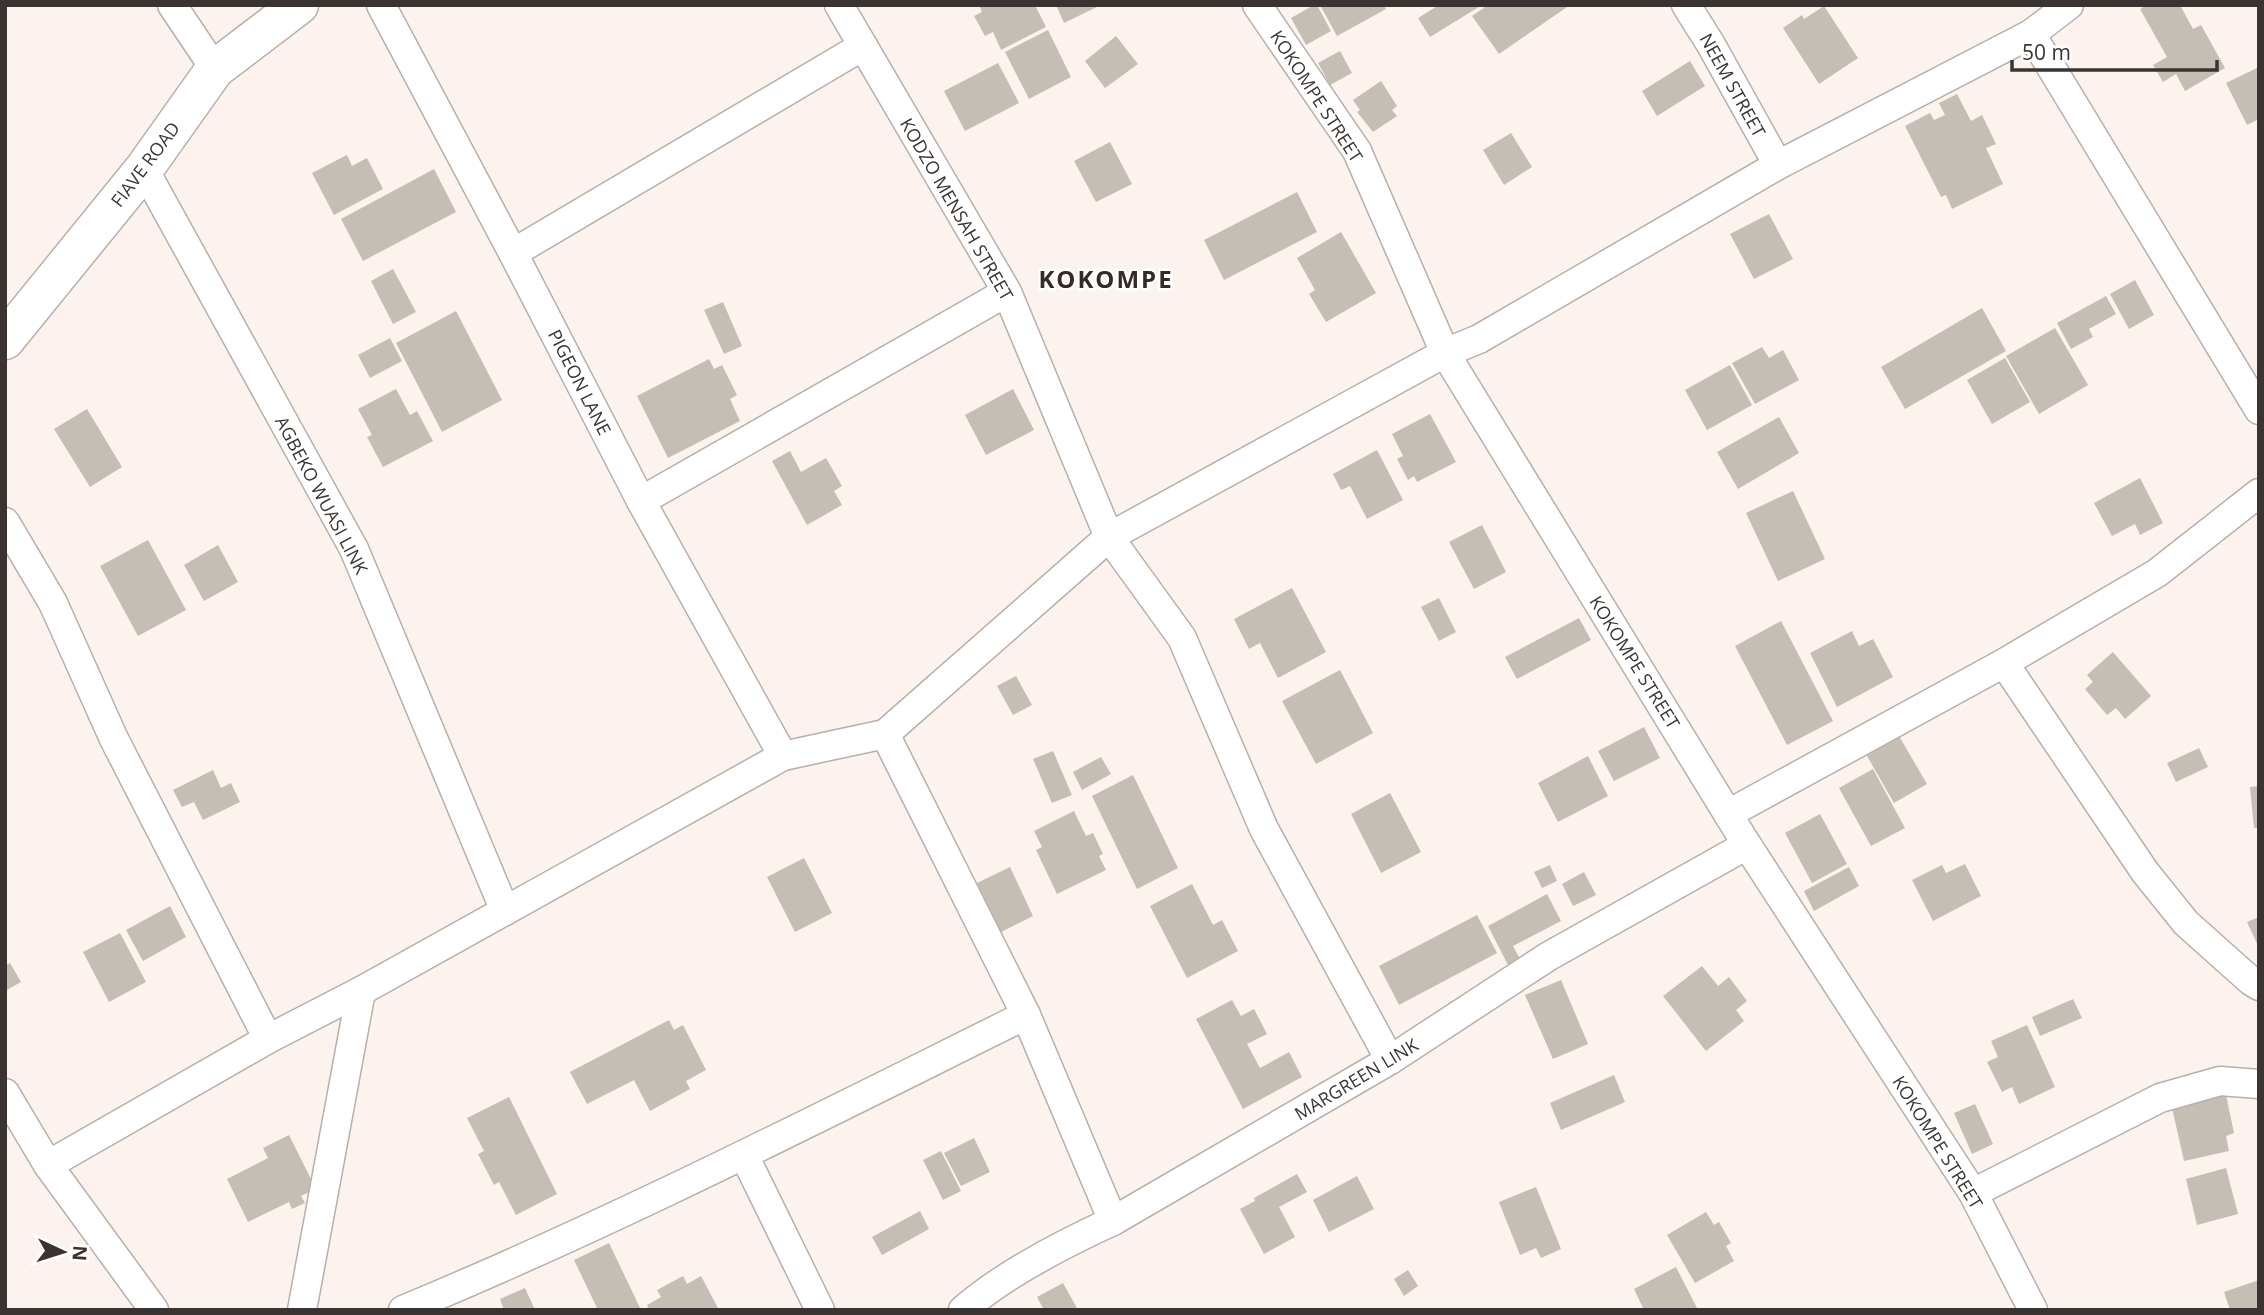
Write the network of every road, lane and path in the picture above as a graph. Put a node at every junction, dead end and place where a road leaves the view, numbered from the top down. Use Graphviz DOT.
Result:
graph roads {
  1 [pos="172,5"];
  2 [pos="299,5"];
  3 [pos="381,5"];
  4 [pos="839,5"];
  5 [pos="1257,5"];
  6 [pos="1686,5"];
  7 [pos="2070,5"];
  8 [pos="2031,34"];
  9 [pos="863,46"];
  10 [pos="215,69"];
  11 [pos="1778,165"];
  12 [pos="144,169"];
  13 [pos="513,253"];
  14 [pos="1007,292"];
  15 [pos="5,340"];
  16 [pos="1445,352"];
  17 [pos="2259,410"];
  18 [pos="2259,493"];
  19 [pos="641,501"];
  20 [pos="5,522"];
  21 [pos="1108,537"];
  22 [pos="2004,663"];
  23 [pos="885,734"];
  24 [pos="783,756"];
  25 [pos="1728,814"];
  26 [pos="1747,845"];
  27 [pos="505,911"];
  28 [pos="2259,986"];
  29 [pos="361,991"];
  30 [pos="1026,1015"];
  31 [pos="268,1039"];
  32 [pos="1390,1060"];
  33 [pos="2259,1084"];
  34 [pos="5,1093"];
  35 [pos="744,1155"];
  36 [pos="48,1165"];
  37 [pos="1973,1193"];
  38 [pos="1113,1221"];
  39 [pos="154,1310"];
  40 [pos="302,1310"];
  41 [pos="403,1310"];
  42 [pos="820,1310"];
  43 [pos="963,1310"];
  44 [pos="2033,1310"];
  1 -- 10 [label="street"];
  2 -- 10 [label="street, FIAVE ROAD"];
  3 -- 13 [label="street, PIGEON LANE"];
  4 -- 9 [label="street, KODZO MENSAH STREET"];
  5 -- 16 [label="street, KOKOMPE STREET"];
  6 -- 11 [label="street, NEEM STREET"];
  7 -- 8 [label="street"];
  8 -- 11 [label="street"];
  8 -- 17 [label="street"];
  9 -- 13 [label="street"];
  9 -- 14 [label="street, KODZO MENSAH STREET"];
  10 -- 12 [label="street, FIAVE ROAD"];
  11 -- 16 [label="street"];
  12 -- 15 [label="street, FIAVE ROAD"];
  12 -- 27 [label="street, AGBEKO WUASI LINK"];
  13 -- 19 [label="street, PIGEON LANE"];
  14 -- 19 [label="street"];
  14 -- 21 [label="street, KODZO MENSAH STREET"];
  16 -- 21 [label="street"];
  16 -- 25 [label="street, KOKOMPE STREET"];
  18 -- 22 [label="street"];
  19 -- 24 [label="street, PIGEON LANE"];
  20 -- 31 [label="street"];
  21 -- 23 [label="street"];
  21 -- 32 [label="street, KODZO MENSAH STREET"];
  22 -- 25 [label="street"];
  22 -- 28 [label="street"];
  23 -- 24 [label="street"];
  23 -- 30 [label="street"];
  24 -- 27 [label="street"];
  25 -- 26 [label="street, KOKOMPE STREET"];
  26 -- 32 [label="street, MARGREEN LINK"];
  26 -- 37 [label="street, KOKOMPE STREET"];
  27 -- 29 [label="street"];
  29 -- 31 [label="street"];
  29 -- 40 [label="street"];
  30 -- 35 [label="street"];
  30 -- 38 [label="street"];
  31 -- 36 [label="street"];
  32 -- 38 [label="street, MARGREEN LINK"];
  33 -- 37 [label="street"];
  34 -- 36 [label="street"];
  35 -- 41 [label="street"];
  35 -- 42 [label="street"];
  36 -- 39 [label="street"];
  37 -- 44 [label="street, KOKOMPE STREET"];
  38 -- 43 [label="street, MARGREEN LINK"];
}
